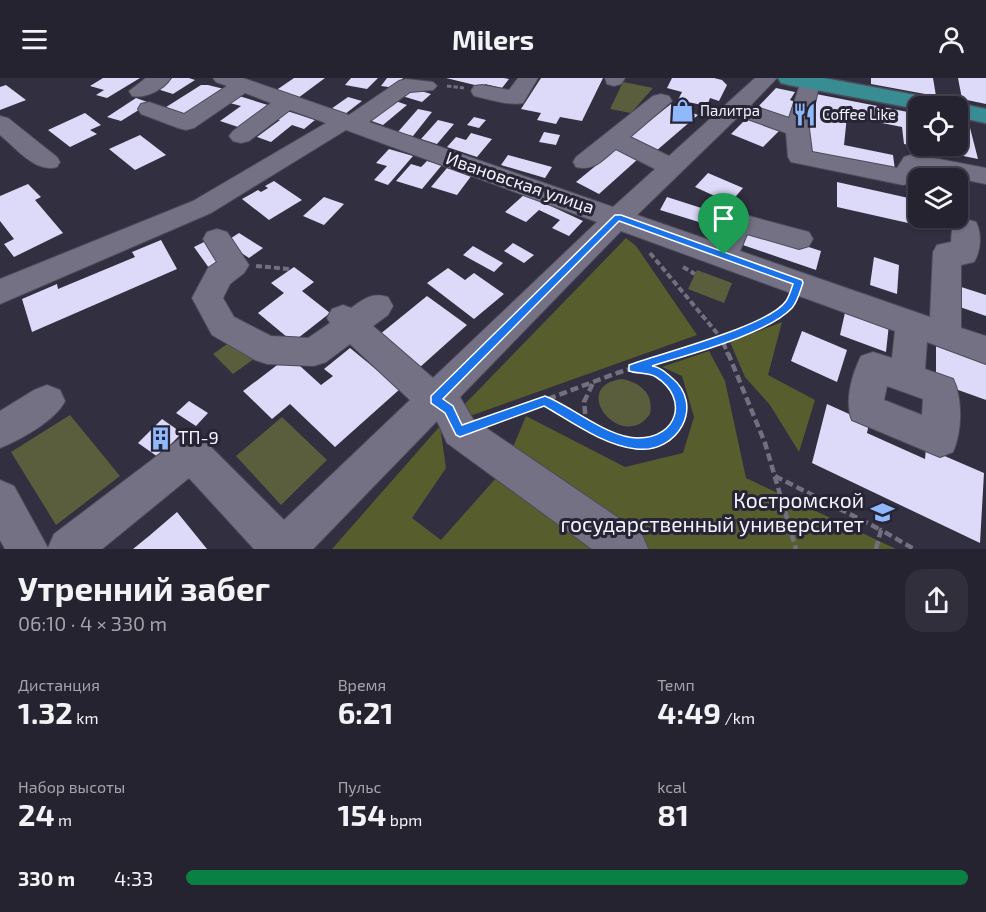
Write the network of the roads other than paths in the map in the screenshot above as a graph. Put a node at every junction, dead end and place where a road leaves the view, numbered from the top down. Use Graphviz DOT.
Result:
graph roads {
  1 [pos="160,78"];
  2 [pos="528,78"];
  3 [pos="766,78"];
  4 [pos="800,80"];
  5 [pos="255,87"];
  6 [pos="426,87"];
  7 [pos="482,91"];
  8 [pos="908,100"];
  9 [pos="661,101"];
  10 [pos="735,107"];
  11 [pos="968,112"];
  12 [pos="986,116"];
  13 [pos="349,122"];
  14 [pos="0,123"];
  15 [pos="217,128"];
  16 [pos="797,129"];
  17 [pos="615,138"];
  18 [pos="48,162"];
  19 [pos="585,162"];
  20 [pos="671,167"];
  21 [pos="986,176"];
  22 [pos="618,217"];
  23 [pos="966,230"];
  24 [pos="217,239"];
  25 [pos="799,239"];
  26 [pos="724,255"];
  27 [pos="0,292"];
  28 [pos="912,323"];
  29 [pos="945,335"];
  30 [pos="986,350"];
  31 [pos="907,378"];
  32 [pos="435,399"];
  33 [pos="47,401"];
  34 [pos="0,431"];
  35 [pos="0,500"];
  36 [pos="28,549"];
  37 [pos="69,549"];
  38 [pos="284,549"];
  39 [pos="627,549"];
  1 -- 5 [label="street"];
  2 -- 7 [label="street"];
  3 -- 10 [label="street"];
  4 -- 8 [label="main road"];
  4 -- 16 [label="street"];
  5 -- 13 [label="street, Ивановская улица"];
  5 -- 15 [label="street"];
  6 -- 13 [label="street"];
  9 -- 17 [label="street"];
  10 -- 16 [label="street"];
  10 -- 20 [label="street"];
  11 -- 12 [label="main road"];
  13 -- 22 [label="street, Ивановская улица"];
  13 -- 27 [label="street"];
  14 -- 18 [label="street"];
  16 -- 21 [label="street"];
  17 -- 19 [label="street"];
  17 -- 20 [label="street"];
  20 -- 22 [label="street"];
  22 -- 26 [label="street, Ивановская улица"];
  22 -- 32 [label="street"];
  23 -- 29 [label="street"];
  24 -- 32 [label="street"];
  25 -- 26 [label="street"];
  26 -- 28 [label="street, Ивановская улица"];
  28 -- 29 [label="street, Ивановская улица"];
  28 -- 31 [label="street"];
  29 -- 30 [label="street, Ивановская улица"];
  32 -- 38 [label="street"];
  32 -- 39 [label="street"];
  33 -- 34 [label="street"];
  35 -- 36 [label="street"];
  37 -- 38 [label="street"];
}
